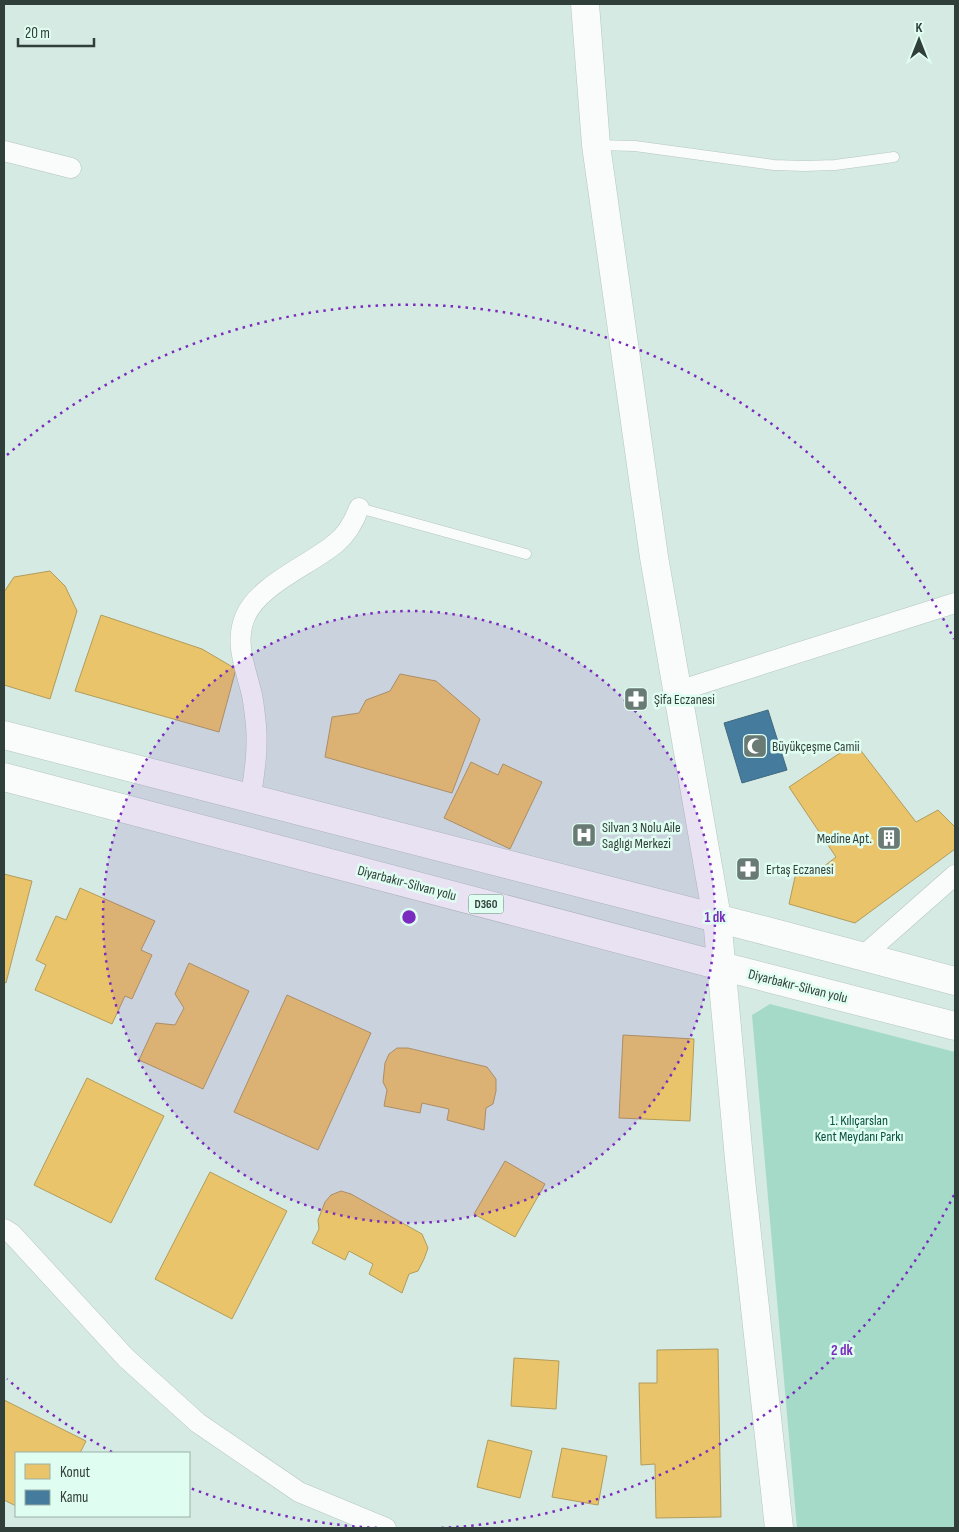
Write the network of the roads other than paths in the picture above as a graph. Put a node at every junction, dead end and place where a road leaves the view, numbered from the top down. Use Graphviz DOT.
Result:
graph roads {
  1 [pos="585,4"];
  2 [pos="596,145"];
  3 [pos="4,150"];
  4 [pos="894,157"];
  5 [pos="71,168"];
  6 [pos="359,508"];
  7 [pos="526,554"];
  8 [pos="955,603"];
  9 [pos="678,692"];
  10 [pos="16,738"];
  11 [pos="10,779"];
  12 [pos="250,798"];
  13 [pos="955,875"];
  14 [pos="717,918"];
  15 [pos="863,956"];
  16 [pos="721,966"];
  17 [pos="955,981"];
  18 [pos="955,1026"];
  19 [pos="4,1229"];
  20 [pos="386,1528"];
  21 [pos="779,1528"];
  1 -- 2 [label="main road"];
  2 -- 4 [label="lane"];
  2 -- 9 [label="main road"];
  3 -- 5 [label="street"];
  6 -- 7 [label="lane"];
  6 -- 12 [label="street"];
  8 -- 9 [label="street"];
  9 -- 14 [label="main road"];
  10 -- 12 [label="main road"];
  11 -- 16 [label="main road, Diyarbakır-Silvan yolu / D360"];
  12 -- 14 [label="main road"];
  13 -- 15 [label="street"];
  14 -- 15 [label="main road"];
  14 -- 16 [label="main road"];
  15 -- 17 [label="main road"];
  16 -- 18 [label="main road, Diyarbakır-Silvan yolu / D360"];
  16 -- 21 [label="main road"];
  19 -- 20 [label="street"];
}
